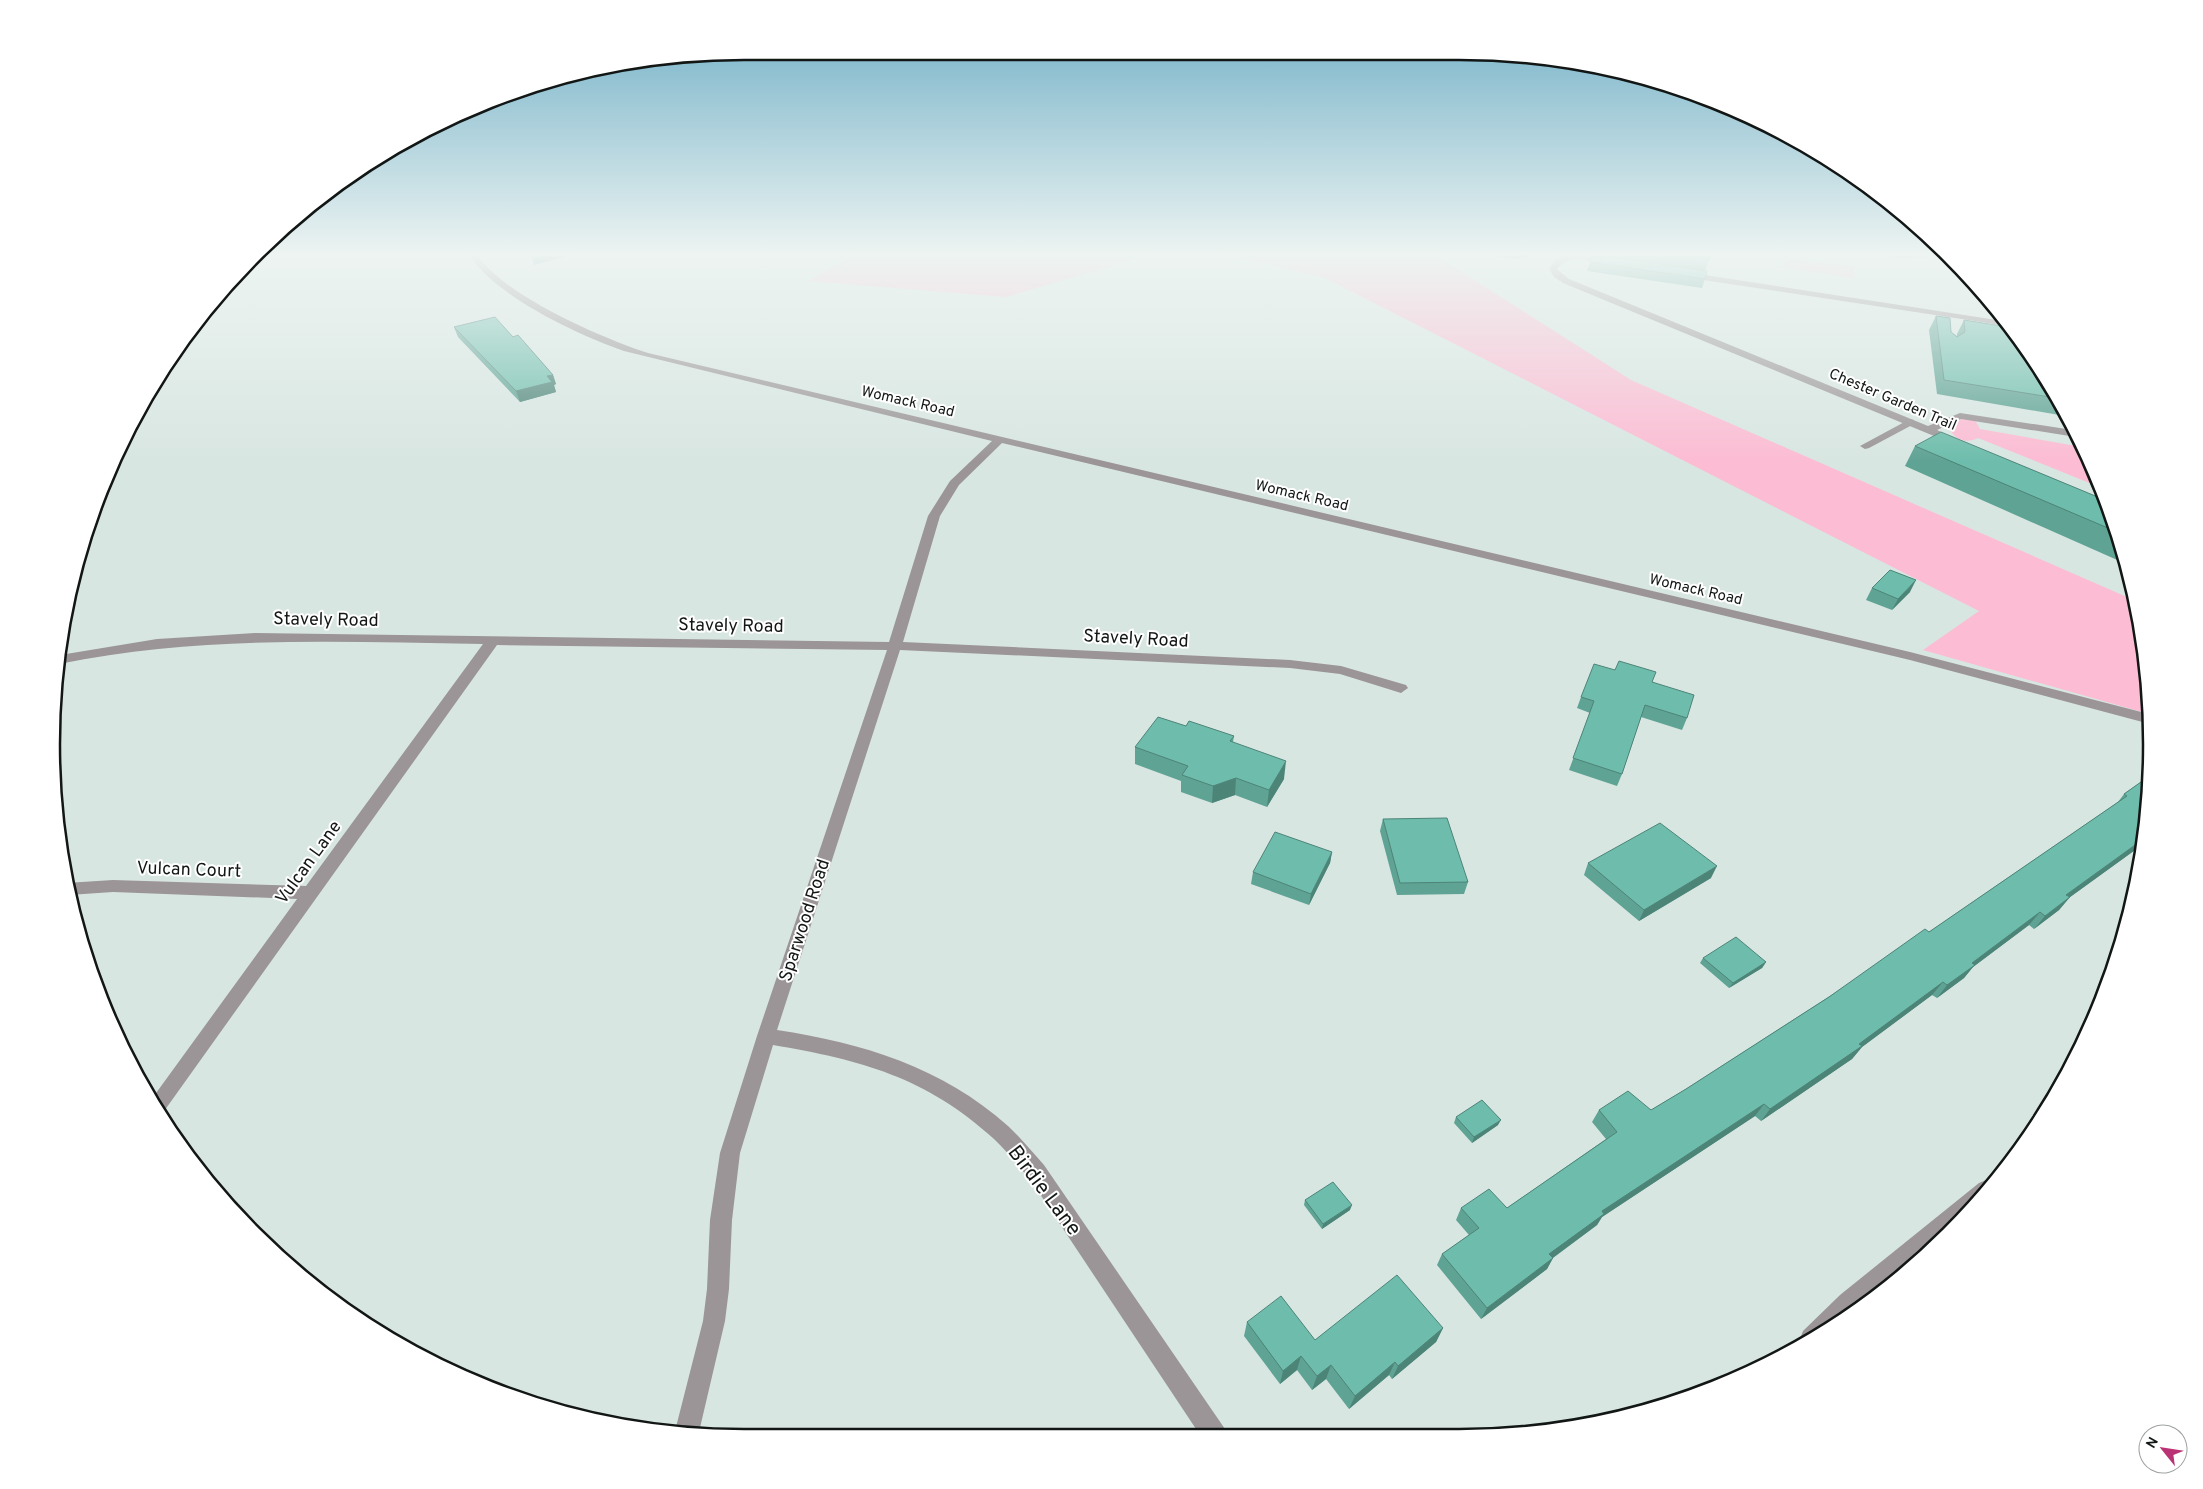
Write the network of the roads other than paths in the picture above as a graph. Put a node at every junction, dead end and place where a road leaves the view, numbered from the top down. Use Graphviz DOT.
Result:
graph roads {
  1 [pos="566,322"];
  2 [pos="1667,322"];
  3 [pos="1949,322"];
  4 [pos="1949,326"];
  5 [pos="1910,422"];
  6 [pos="1928,430"];
  7 [pos="2067,433"];
  8 [pos="1000,439"];
  9 [pos="1964,445"];
  10 [pos="1865,446"];
  11 [pos="493,640"];
  12 [pos="895,646"];
  13 [pos="66,659"];
  14 [pos="1401,688"];
  15 [pos="2142,717"];
  16 [pos="75,888"];
  17 [pos="310,893"];
  18 [pos="766,1036"];
  19 [pos="161,1102"];
  20 [pos="1956,1214"];
  21 [pos="1832,1318"];
  22 [pos="688,1427"];
  23 [pos="1210,1429"];
  1 -- 8 [label="street, Womack Road"];
  2 -- 5 [label="street, Chester Garden Trail"];
  3 -- 4 [label="street"];
  5 -- 6 [label="street, Chester Garden Trail"];
  5 -- 10 [label="street"];
  6 -- 7 [label="street"];
  6 -- 9 [label="street, Chester Garden Trail"];
  8 -- 12 [label="street, Sparwood Road"];
  8 -- 15 [label="street, Womack Road"];
  11 -- 12 [label="street, Stavely Road"];
  11 -- 13 [label="street, Stavely Road"];
  11 -- 17 [label="street, Vulcan Lane"];
  12 -- 14 [label="street, Stavely Road"];
  12 -- 18 [label="street, Sparwood Road"];
  16 -- 17 [label="street, Vulcan Court"];
  17 -- 19 [label="street, Vulcan Lane"];
  18 -- 22 [label="street, Sparwood Road"];
  18 -- 23 [label="street, Birdie Lane"];
  20 -- 21 [label="street"];
}
